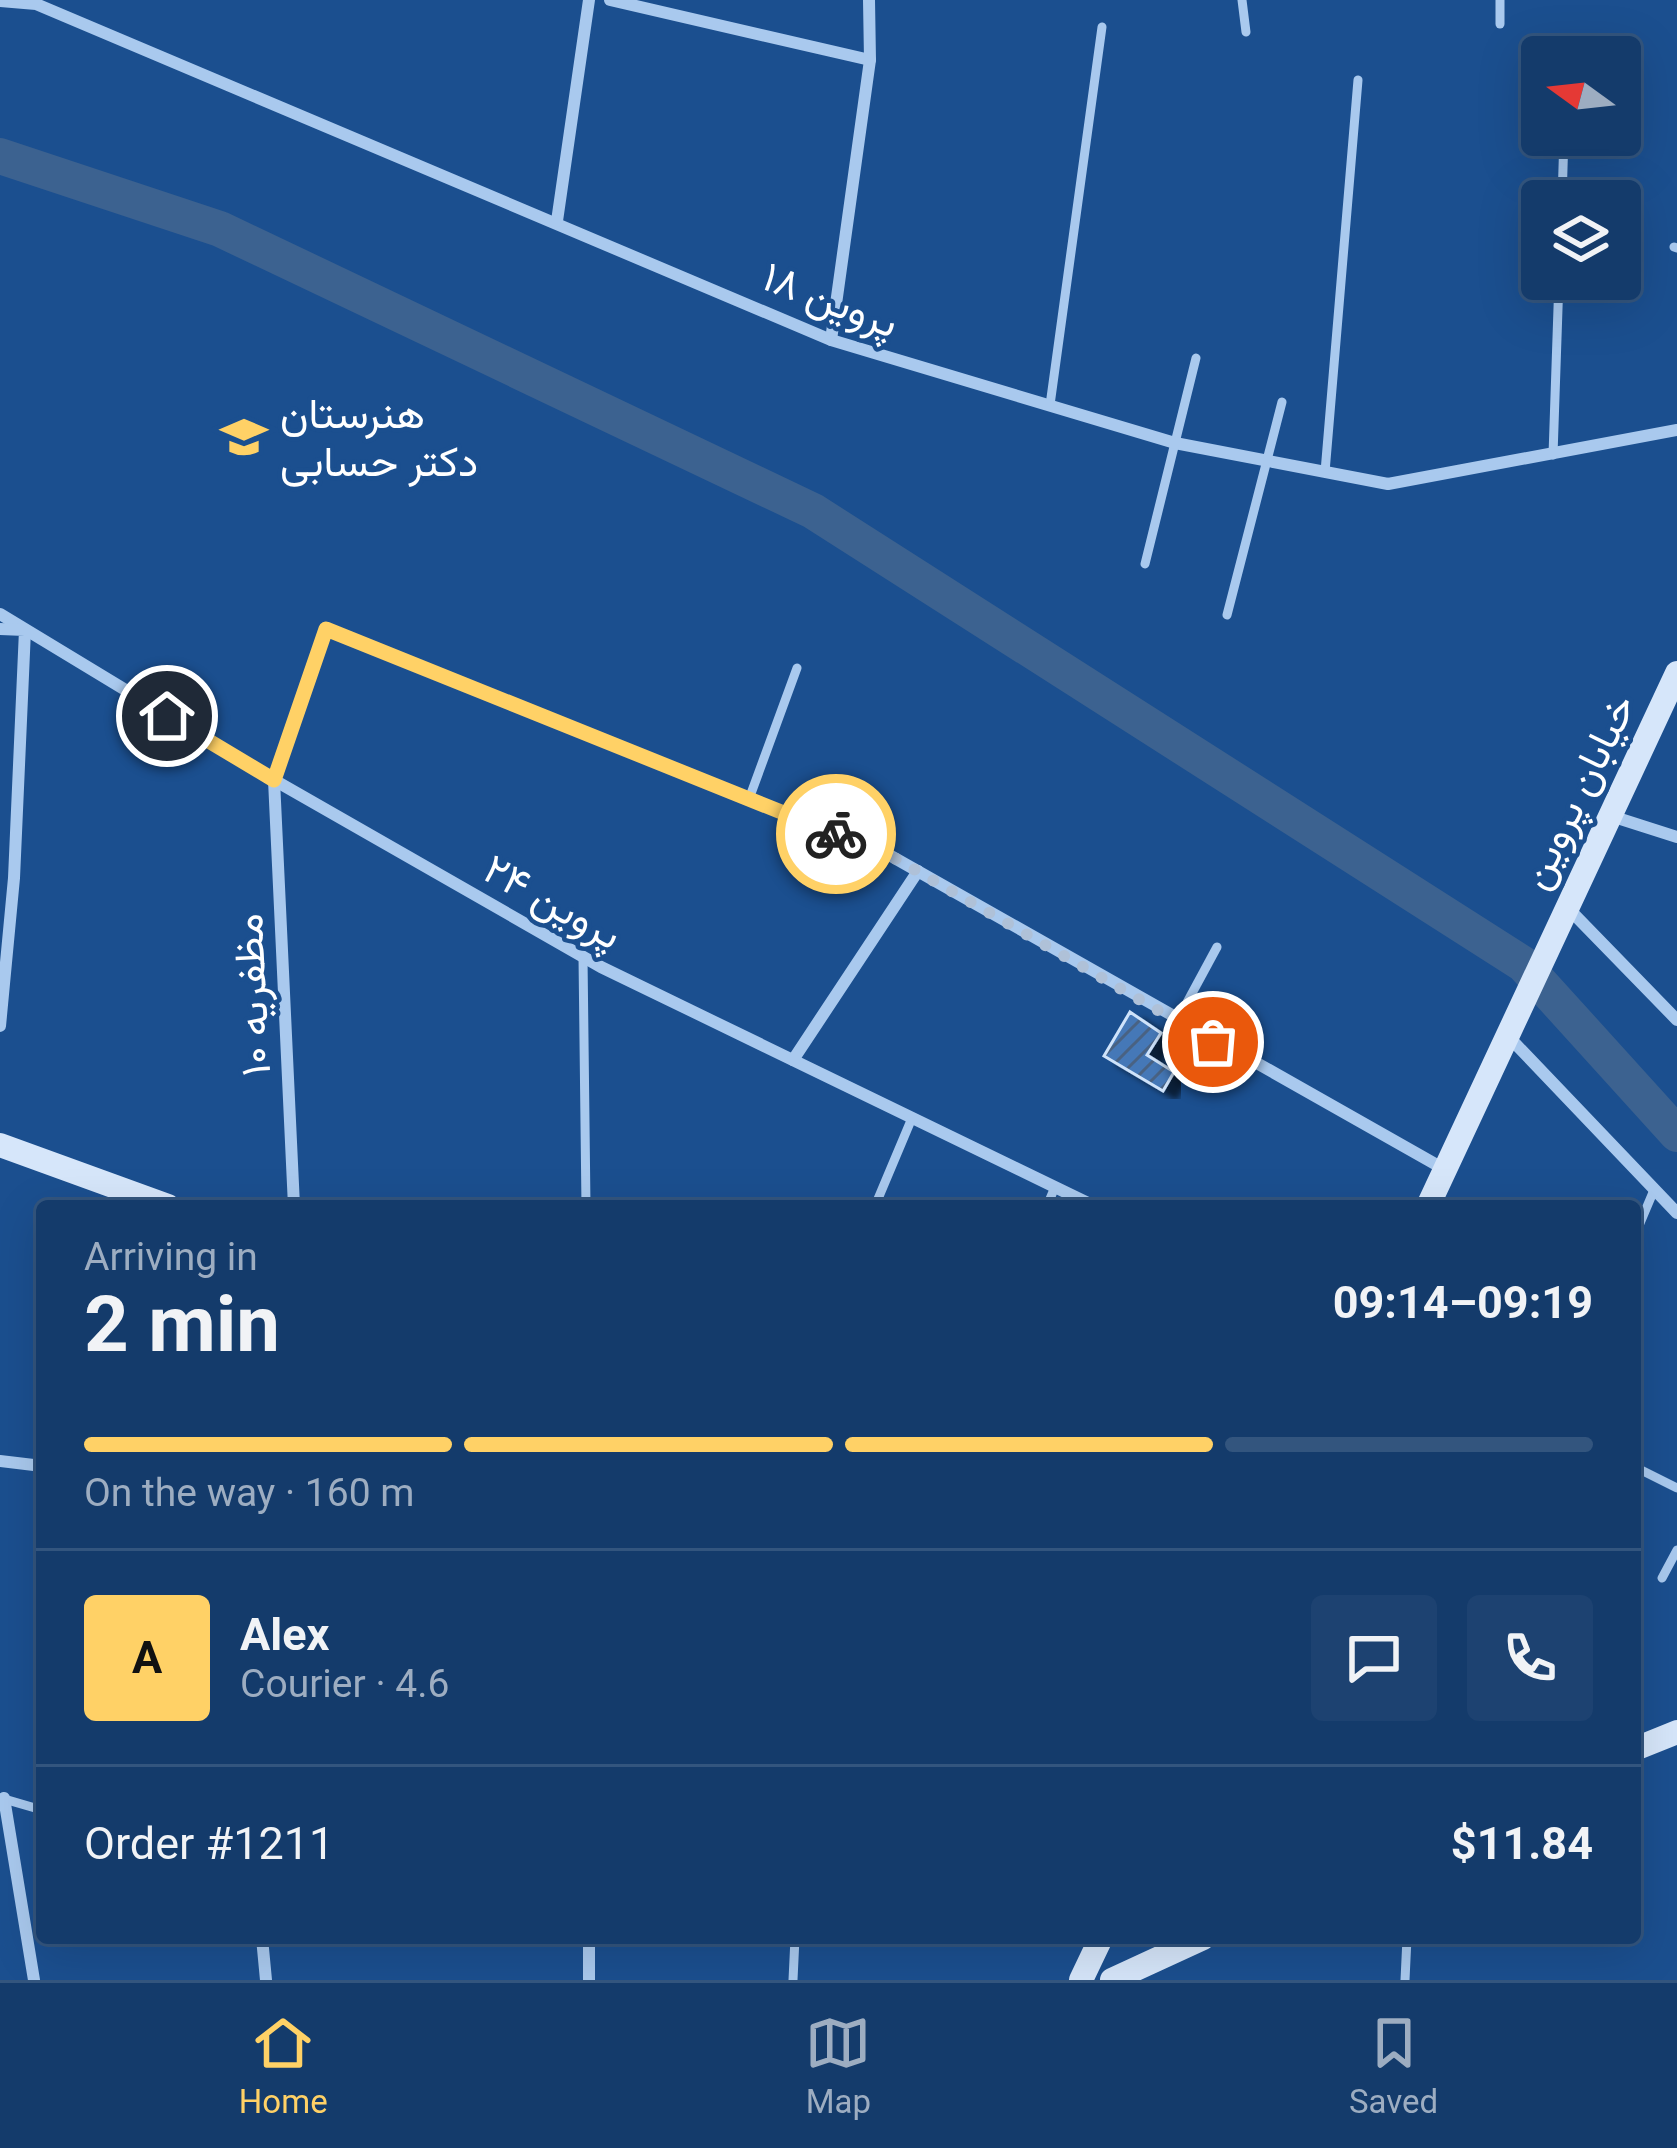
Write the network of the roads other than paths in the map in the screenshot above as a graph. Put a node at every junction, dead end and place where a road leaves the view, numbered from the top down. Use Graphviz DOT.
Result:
graph roads {
  1 [pos="589,0"];
  2 [pos="610,0"];
  3 [pos="869,0"];
  4 [pos="1242,0"];
  5 [pos="1500,0"];
  6 [pos="0,1"];
  7 [pos="37,2"];
  8 [pos="1500,24"];
  9 [pos="1102,27"];
  10 [pos="1246,32"];
  11 [pos="870,60"];
  12 [pos="1358,80"];
  13 [pos="556,221"];
  14 [pos="1558,300"];
  15 [pos="830,340"];
  16 [pos="1196,358"];
  17 [pos="1282,402"];
  18 [pos="1050,405"];
  19 [pos="1677,430"];
  20 [pos="1175,443"];
  21 [pos="1553,454"];
  22 [pos="1267,460"];
  23 [pos="1325,472"];
  24 [pos="1144,564"];
  25 [pos="0,614"];
  26 [pos="1227,614"];
  27 [pos="0,629"];
  28 [pos="25,629"];
  29 [pos="797,668"];
  30 [pos="1677,673"];
  31 [pos="274,780"];
  32 [pos="749,799"];
  33 [pos="1607,814"];
  34 [pos="1677,837"];
  35 [pos="918,871"];
  36 [pos="7,878"];
  37 [pos="1565,905"];
  38 [pos="1217,946"];
  39 [pos="583,957"];
  40 [pos="1677,1020"];
  41 [pos="1177,1022"];
  42 [pos="0,1026"];
  43 [pos="1507,1034"];
  44 [pos="793,1060"];
  45 [pos="912,1118"];
  46 [pos="0,1145"];
  47 [pos="1444,1169"];
  48 [pos="1055,1187"];
  49 [pos="1654,1190"];
  50 [pos="151,1200"];
  51 [pos="294,1200"];
  52 [pos="586,1200"];
  53 [pos="878,1200"];
  54 [pos="1050,1200"];
  55 [pos="1082,1200"];
  56 [pos="1431,1200"];
  57 [pos="1677,1213"];
  58 [pos="1641,1220"];
  59 [pos="0,1462"];
  60 [pos="36,1465"];
  61 [pos="1641,1470"];
  62 [pos="1677,1488"];
  63 [pos="1677,1550"];
  64 [pos="1662,1578"];
  65 [pos="1677,1732"];
  66 [pos="1641,1747"];
  67 [pos="2,1798"];
  68 [pos="36,1808"];
  69 [pos="263,1944"];
  70 [pos="589,1944"];
  71 [pos="795,1944"];
  72 [pos="1099,1944"];
  73 [pos="1190,1944"];
  74 [pos="1408,1944"];
  75 [pos="34,1980"];
  76 [pos="266,1980"];
  77 [pos="589,1980"];
  78 [pos="793,1980"];
  79 [pos="1081,1980"];
  80 [pos="1112,1980"];
  81 [pos="1405,1980"];
  1 -- 13 [label="street"];
  2 -- 11 [label="street"];
  3 -- 11 [label="street"];
  4 -- 10 [label="lane"];
  5 -- 8 [label="lane"];
  6 -- 7 [label="street, پروین ۱۸"];
  7 -- 13 [label="street, پروین ۱۸"];
  9 -- 18 [label="lane"];
  11 -- 15 [label="street"];
  12 -- 23 [label="lane"];
  13 -- 15 [label="street, پروین ۱۸"];
  14 -- 21 [label="lane"];
  15 -- 18 [label="street, پروین ۱۸"];
  16 -- 20 [label="lane"];
  17 -- 22 [label="lane"];
  18 -- 20 [label="street, پروین ۱۸"];
  19 -- 21 [label="street, پروین ۱۸"];
  20 -- 22 [label="street, پروین ۱۸"];
  20 -- 24 [label="lane"];
  21 -- 23 [label="street, پروین ۱۸"];
  22 -- 23 [label="street, پروین ۱۸"];
  22 -- 26 [label="lane"];
  25 -- 28 [label="street, پروین ۲۴"];
  27 -- 28 [label="street"];
  28 -- 31 [label="street, پروین ۲۴"];
  28 -- 36 [label="street"];
  29 -- 32 [label="lane"];
  30 -- 33 [label="street, خیابان پروین"];
  31 -- 32 [label="street"];
  31 -- 39 [label="street, پروین ۲۴"];
  31 -- 51 [label="street, مظفریه ۱۰"];
  32 -- 35 [label="street"];
  33 -- 34 [label="street"];
  33 -- 37 [label="street, خیابان پروین"];
  35 -- 41 [label="street"];
  35 -- 44 [label="street"];
  36 -- 42 [label="street"];
  37 -- 40 [label="street"];
  37 -- 43 [label="street, خیابان پروین"];
  38 -- 41 [label="lane"];
  39 -- 44 [label="street, پروین ۲۴"];
  39 -- 52 [label="lane"];
  41 -- 47 [label="street"];
  43 -- 47 [label="street"];
  43 -- 49 [label="street"];
  44 -- 45 [label="street, پروین ۲۴"];
  45 -- 48 [label="street, پروین ۲۴"];
  45 -- 53 [label="lane"];
  46 -- 50 [label="street"];
  47 -- 56 [label="street"];
  48 -- 54 [label="lane"];
  48 -- 55 [label="street, پروین ۲۴"];
  49 -- 57 [label="street"];
  49 -- 58 [label="lane"];
  59 -- 60 [label="street"];
  61 -- 62 [label="lane"];
  63 -- 64 [label="lane"];
  65 -- 66 [label="street"];
  67 -- 68 [label="lane"];
  67 -- 75 [label="street"];
  69 -- 76 [label="street"];
  70 -- 77 [label="street"];
  71 -- 78 [label="lane"];
  72 -- 79 [label="street"];
  73 -- 80 [label="street"];
  74 -- 81 [label="lane"];
}
